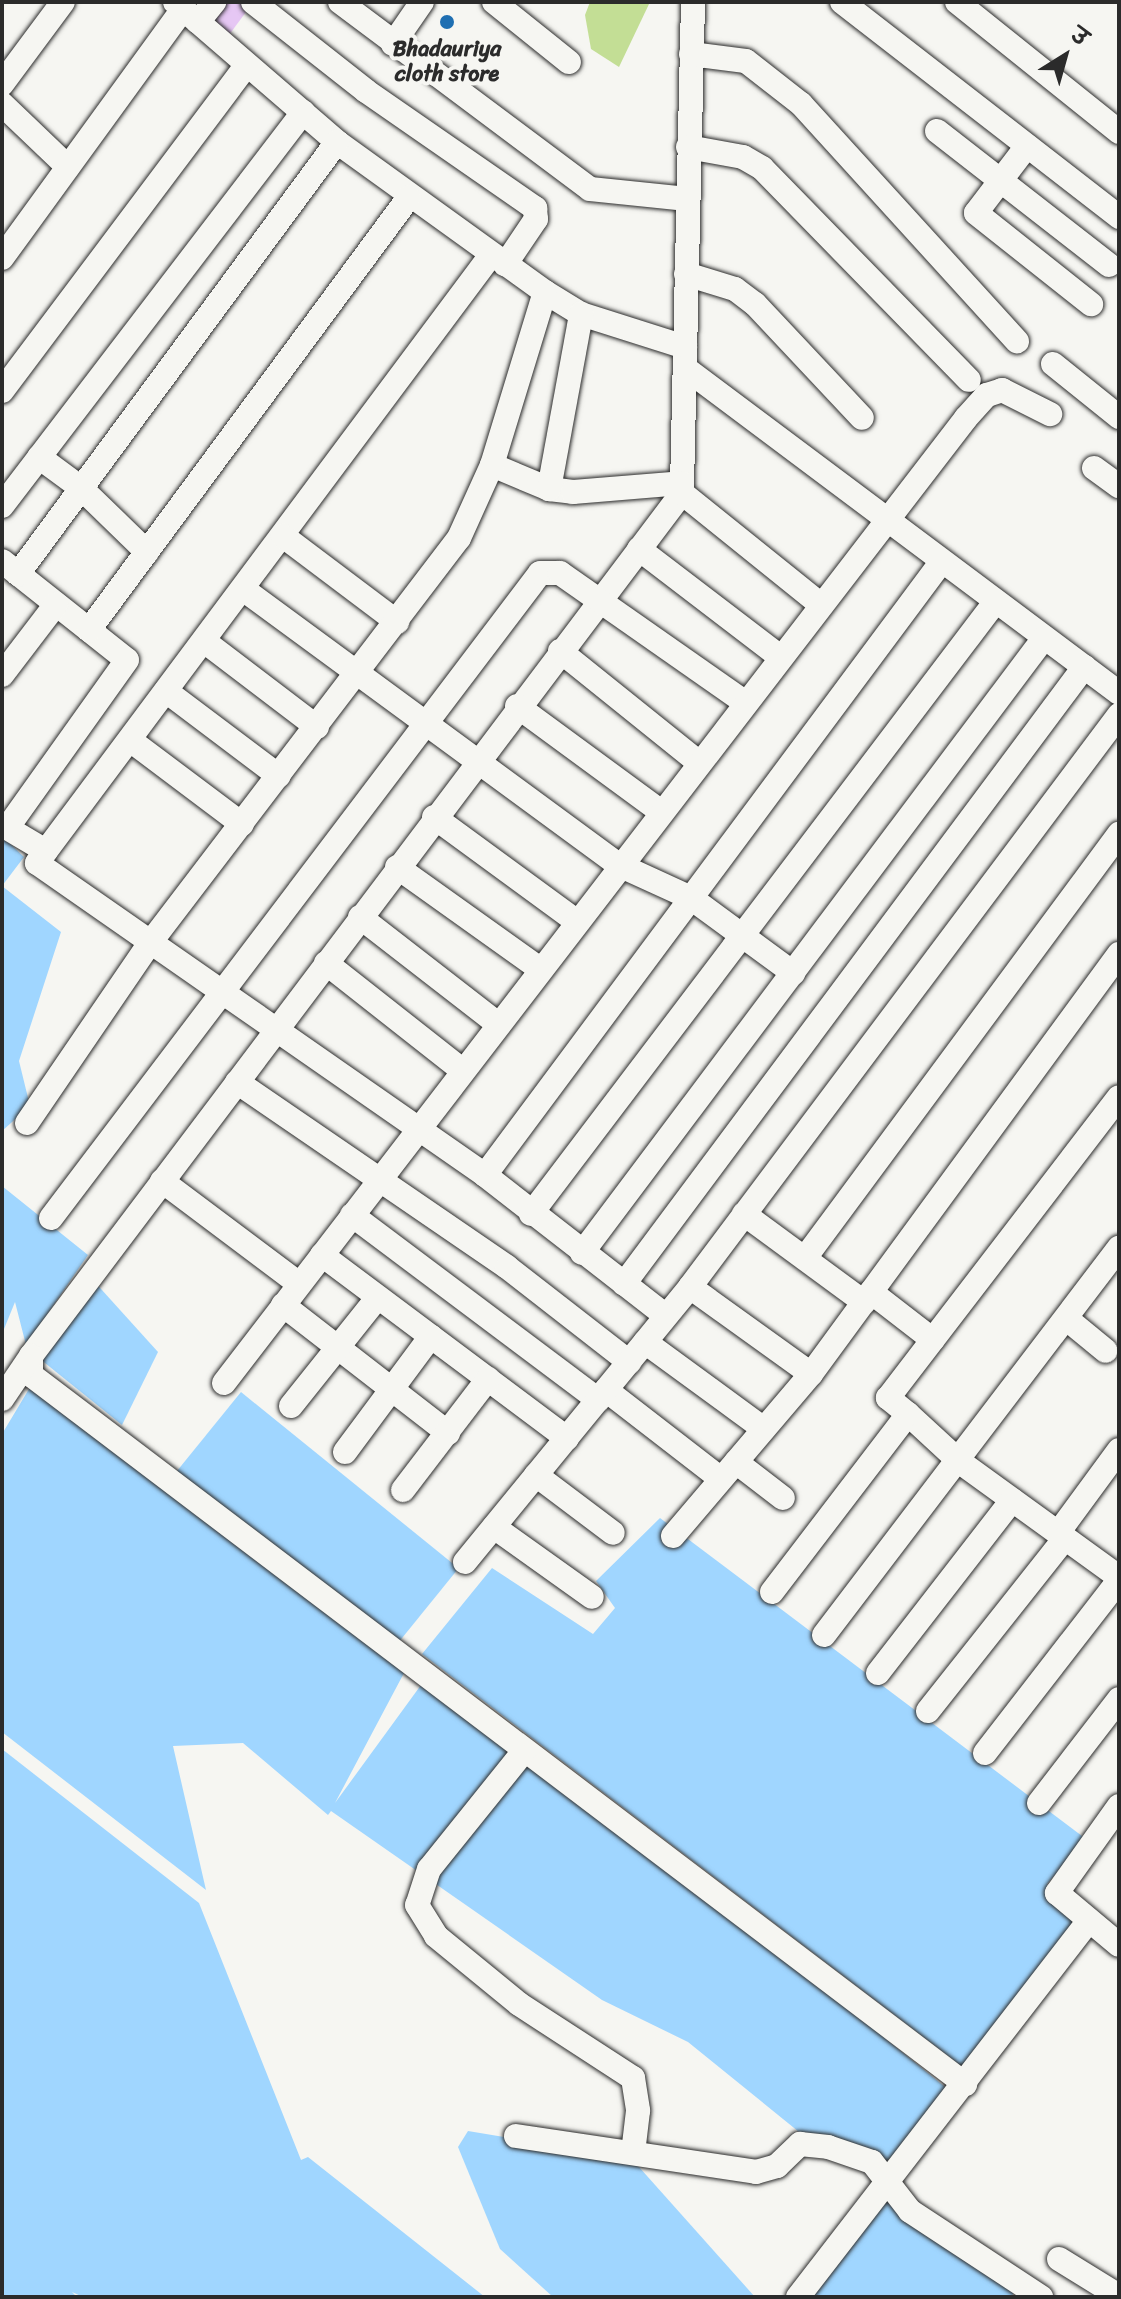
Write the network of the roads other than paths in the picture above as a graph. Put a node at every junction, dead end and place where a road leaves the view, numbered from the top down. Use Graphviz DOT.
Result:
graph roads {
  1 [pos="63,2"];
  2 [pos="214,2"];
  3 [pos="253,2"];
  4 [pos="340,2"];
  5 [pos="422,2"];
  6 [pos="494,2"];
  7 [pos="693,2"];
  8 [pos="842,2"];
  9 [pos="957,2"];
  10 [pos="186,11"];
  11 [pos="393,44"];
  12 [pos="691,54"];
  13 [pos="569,62"];
  14 [pos="246,66"];
  15 [pos="2,84"];
  16 [pos="2,104"];
  17 [pos="303,112"];
  18 [pos="937,131"];
  19 [pos="1119,132"];
  20 [pos="337,142"];
  21 [pos="1027,146"];
  22 [pos="688,147"];
  23 [pos="68,167"];
  24 [pos="998,180"];
  25 [pos="409,197"];
  26 [pos="687,199"];
  27 [pos="1119,217"];
  28 [pos="2,258"];
  29 [pos="498,260"];
  30 [pos="1109,265"];
  31 [pos="686,274"];
  32 [pos="545,292"];
  33 [pos="1091,304"];
  34 [pos="581,314"];
  35 [pos="1017,341"];
  36 [pos="685,358"];
  37 [pos="1053,364"];
  38 [pos="969,380"];
  39 [pos="2,391"];
  40 [pos="1050,414"];
  41 [pos="1119,417"];
  42 [pos="862,418"];
  43 [pos="39,457"];
  44 [pos="492,465"];
  45 [pos="1094,468"];
  46 [pos="1119,486"];
  47 [pos="81,488"];
  48 [pos="682,488"];
  49 [pos="549,489"];
  50 [pos="2,506"];
  51 [pos="884,517"];
  52 [pos="283,536"];
  53 [pos="639,549"];
  54 [pos="147,552"];
  55 [pos="942,561"];
  56 [pos="10,568"];
  57 [pos="243,589"];
  58 [pos="600,599"];
  59 [pos="996,601"];
  60 [pos="819,603"];
  61 [pos="56,604"];
  62 [pos="397,622"];
  63 [pos="89,630"];
  64 [pos="1044,638"];
  65 [pos="204,641"];
  66 [pos="560,651"];
  67 [pos="779,656"];
  68 [pos="1084,667"];
  69 [pos="2,675"];
  70 [pos="357,675"];
  71 [pos="166,691"];
  72 [pos="1119,693"];
  73 [pos="744,702"];
  74 [pos="517,706"];
  75 [pos="1119,715"];
  76 [pos="425,725"];
  77 [pos="317,727"];
  78 [pos="130,740"];
  79 [pos="698,762"];
  80 [pos="475,763"];
  81 [pos="279,776"];
  82 [pos="660,811"];
  83 [pos="434,817"];
  84 [pos="242,824"];
  85 [pos="4,827"];
  86 [pos="1119,834"];
  87 [pos="46,851"];
  88 [pos="619,865"];
  89 [pos="397,867"];
  90 [pos="691,898"];
  91 [pos="360,917"];
  92 [pos="576,921"];
  93 [pos="740,938"];
  94 [pos="150,943"];
  95 [pos="1119,954"];
  96 [pos="326,963"];
  97 [pos="540,969"];
  98 [pos="793,973"];
  99 [pos="220,992"];
  100 [pos="498,1024"];
  101 [pos="275,1031"];
  102 [pos="462,1070"];
  103 [pos="237,1082"];
  104 [pos="1119,1097"];
  105 [pos="27,1123"];
  106 [pos="416,1131"];
  107 [pos="485,1175"];
  108 [pos="162,1181"];
  109 [pos="378,1181"];
  110 [pos="531,1214"];
  111 [pos="744,1214"];
  112 [pos="352,1215"];
  113 [pos="51,1218"];
  114 [pos="1119,1248"];
  115 [pos="582,1253"];
  116 [pos="322,1255"];
  117 [pos="805,1258"];
  118 [pos="1111,1276"];
  119 [pos="299,1284"];
  120 [pos="624,1284"];
  121 [pos="690,1287"];
  122 [pos="378,1297"];
  123 [pos="867,1297"];
  124 [pos="283,1305"];
  125 [pos="666,1316"];
  126 [pos="1067,1319"];
  127 [pos="431,1336"];
  128 [pos="933,1340"];
  129 [pos="645,1342"];
  130 [pos="340,1347"];
  131 [pos="1106,1351"];
  132 [pos="31,1356"];
  133 [pos="629,1362"];
  134 [pos="811,1374"];
  135 [pos="488,1379"];
  136 [pos="224,1383"];
  137 [pos="392,1388"];
  138 [pos="602,1395"];
  139 [pos="2,1399"];
  140 [pos="291,1406"];
  141 [pos="908,1414"];
  142 [pos="764,1429"];
  143 [pos="448,1433"];
  144 [pos="567,1438"];
  145 [pos="1119,1450"];
  146 [pos="345,1452"];
  147 [pos="960,1462"];
  148 [pos="728,1471"];
  149 [pos="536,1475"];
  150 [pos="403,1490"];
  151 [pos="783,1498"];
  152 [pos="1012,1500"];
  153 [pos="494,1527"];
  154 [pos="613,1533"];
  155 [pos="673,1536"];
  156 [pos="1062,1536"];
  157 [pos="465,1562"];
  158 [pos="1119,1578"];
  159 [pos="772,1592"];
  160 [pos="592,1597"];
  161 [pos="824,1635"];
  162 [pos="878,1673"];
  163 [pos="1119,1699"];
  164 [pos="928,1711"];
  165 [pos="524,1751"];
  166 [pos="985,1753"];
  167 [pos="1039,1803"];
  168 [pos="1119,1806"];
  169 [pos="1108,1929"];
  170 [pos="965,2084"];
  171 [pos="516,2136"];
  172 [pos="633,2153"];
  173 [pos="890,2182"];
  174 [pos="1059,2259"];
  175 [pos="1119,2296"];
  176 [pos="798,2297"];
  177 [pos="1041,2297"];
  1 -- 15 [label="street"];
  2 -- 10 [label="street"];
  3 -- 29 [label="street"];
  4 -- 11 [label="street"];
  5 -- 11 [label="street"];
  6 -- 13 [label="street"];
  7 -- 12 [label="street"];
  8 -- 21 [label="street"];
  9 -- 19 [label="street"];
  10 -- 14 [label="street"];
  10 -- 23 [label="street"];
  11 -- 26 [label="street"];
  12 -- 22 [label="street"];
  12 -- 35 [label="street"];
  14 -- 17 [label="street"];
  14 -- 39 [label="street"];
  16 -- 23 [label="street"];
  17 -- 20 [label="street"];
  17 -- 43 [label="street"];
  18 -- 24 [label="street"];
  20 -- 25 [label="street"];
  20 -- 47 [label="street"];
  21 -- 24 [label="street"];
  21 -- 27 [label="street"];
  22 -- 26 [label="street"];
  22 -- 38 [label="street"];
  23 -- 28 [label="street"];
  24 -- 30 [label="street"];
  24 -- 33 [label="street"];
  25 -- 29 [label="street"];
  25 -- 54 [label="street"];
  26 -- 31 [label="street"];
  29 -- 32 [label="street"];
  29 -- 52 [label="street"];
  31 -- 36 [label="street"];
  31 -- 42 [label="street"];
  32 -- 34 [label="street"];
  32 -- 44 [label="street"];
  34 -- 36 [label="street"];
  34 -- 49 [label="street"];
  36 -- 48 [label="street"];
  36 -- 51 [label="street"];
  37 -- 41 [label="street"];
  40 -- 51 [label="street"];
  43 -- 47 [label="street"];
  43 -- 50 [label="street"];
  44 -- 49 [label="street"];
  44 -- 62 [label="street"];
  45 -- 46 [label="street"];
  47 -- 54 [label="street"];
  47 -- 56 [label="street"];
  48 -- 49 [label="street"];
  48 -- 53 [label="street"];
  48 -- 60 [label="street"];
  51 -- 55 [label="street"];
  51 -- 60 [label="street"];
  52 -- 57 [label="street"];
  52 -- 62 [label="street"];
  53 -- 58 [label="street"];
  53 -- 67 [label="street"];
  54 -- 63 [label="street"];
  55 -- 59 [label="street"];
  55 -- 90 [label="street"];
  56 -- 61 [label="street"];
  57 -- 65 [label="street"];
  57 -- 70 [label="street"];
  58 -- 66 [label="street"];
  58 -- 73 [label="street"];
  58 -- 76 [label="street"];
  59 -- 64 [label="street"];
  59 -- 93 [label="street"];
  60 -- 67 [label="street"];
  61 -- 63 [label="street"];
  61 -- 69 [label="street"];
  62 -- 70 [label="street"];
  63 -- 85 [label="street"];
  64 -- 68 [label="street"];
  64 -- 98 [label="street"];
  65 -- 71 [label="street"];
  65 -- 77 [label="street"];
  66 -- 74 [label="street"];
  66 -- 79 [label="street"];
  67 -- 73 [label="street"];
  68 -- 72 [label="street"];
  68 -- 120 [label="street"];
  70 -- 76 [label="street"];
  70 -- 77 [label="street"];
  71 -- 78 [label="street"];
  71 -- 81 [label="street"];
  73 -- 79 [label="street"];
  74 -- 80 [label="street"];
  74 -- 82 [label="street"];
  75 -- 111 [label="street"];
  76 -- 80 [label="street"];
  76 -- 99 [label="street"];
  77 -- 81 [label="street"];
  78 -- 84 [label="street"];
  78 -- 87 [label="street"];
  79 -- 82 [label="street"];
  80 -- 83 [label="street"];
  80 -- 88 [label="street"];
  81 -- 84 [label="street"];
  82 -- 88 [label="street"];
  83 -- 89 [label="street"];
  83 -- 92 [label="street"];
  84 -- 94 [label="street"];
  85 -- 87 [label="street"];
  86 -- 117 [label="street"];
  87 -- 94 [label="street"];
  88 -- 90 [label="street"];
  88 -- 92 [label="street"];
  89 -- 91 [label="street"];
  89 -- 97 [label="street"];
  90 -- 93 [label="street"];
  90 -- 107 [label="street"];
  91 -- 96 [label="street"];
  91 -- 100 [label="street"];
  92 -- 97 [label="street"];
  93 -- 98 [label="street"];
  93 -- 110 [label="street"];
  94 -- 99 [label="street"];
  94 -- 105 [label="street"];
  95 -- 123 [label="street"];
  96 -- 101 [label="street"];
  96 -- 102 [label="street"];
  97 -- 100 [label="street"];
  98 -- 115 [label="street"];
  99 -- 101 [label="street"];
  99 -- 113 [label="street"];
  100 -- 102 [label="street"];
  101 -- 103 [label="street"];
  101 -- 106 [label="street"];
  102 -- 106 [label="street"];
  103 -- 108 [label="street"];
  103 -- 109 [label="street"];
  104 -- 128 [label="street"];
  106 -- 107 [label="street"];
  106 -- 109 [label="street"];
  107 -- 110 [label="street"];
  108 -- 119 [label="street"];
  108 -- 132 [label="street"];
  109 -- 112 [label="street"];
  109 -- 133 [label="street"];
  110 -- 115 [label="street"];
  111 -- 117 [label="street"];
  111 -- 121 [label="street"];
  112 -- 116 [label="street"];
  112 -- 138 [label="street"];
  114 -- 118 [label="street"];
  115 -- 120 [label="street"];
  116 -- 119 [label="street"];
  116 -- 122 [label="street"];
  117 -- 123 [label="street"];
  118 -- 126 [label="street"];
  119 -- 124 [label="street"];
  120 -- 125 [label="street"];
  121 -- 125 [label="street"];
  121 -- 134 [label="street"];
  122 -- 127 [label="street"];
  122 -- 130 [label="street"];
  123 -- 128 [label="street"];
  123 -- 134 [label="street"];
  124 -- 130 [label="street"];
  124 -- 136 [label="street"];
  125 -- 129 [label="street"];
  126 -- 131 [label="street"];
  126 -- 147 [label="street"];
  127 -- 135 [label="street"];
  127 -- 137 [label="street"];
  128 -- 141 [label="street"];
  129 -- 133 [label="street"];
  129 -- 142 [label="street"];
  130 -- 137 [label="street"];
  130 -- 140 [label="street"];
  132 -- 139 [label="street"];
  132 -- 165 [label="street"];
  133 -- 138 [label="street"];
  134 -- 142 [label="street"];
  135 -- 143 [label="street"];
  135 -- 144 [label="street"];
  137 -- 143 [label="street"];
  137 -- 146 [label="street"];
  138 -- 144 [label="street"];
  138 -- 148 [label="street"];
  141 -- 147 [label="street"];
  141 -- 159 [label="street"];
  142 -- 148 [label="street"];
  143 -- 150 [label="street"];
  144 -- 149 [label="street"];
  145 -- 156 [label="street"];
  147 -- 152 [label="street"];
  147 -- 161 [label="street"];
  148 -- 151 [label="street"];
  148 -- 155 [label="street"];
  149 -- 153 [label="street"];
  149 -- 154 [label="street"];
  152 -- 156 [label="street"];
  152 -- 162 [label="street"];
  153 -- 157 [label="street"];
  153 -- 160 [label="street"];
  156 -- 158 [label="street"];
  156 -- 164 [label="street"];
  158 -- 166 [label="street"];
  163 -- 167 [label="street"];
  165 -- 170 [label="street"];
  165 -- 172 [label="street"];
  168 -- 169 [label="street"];
  169 -- 170 [label="street"];
  170 -- 173 [label="street"];
  171 -- 172 [label="street"];
  172 -- 173 [label="street"];
  173 -- 176 [label="street"];
  173 -- 177 [label="street"];
  174 -- 175 [label="street"];
}
